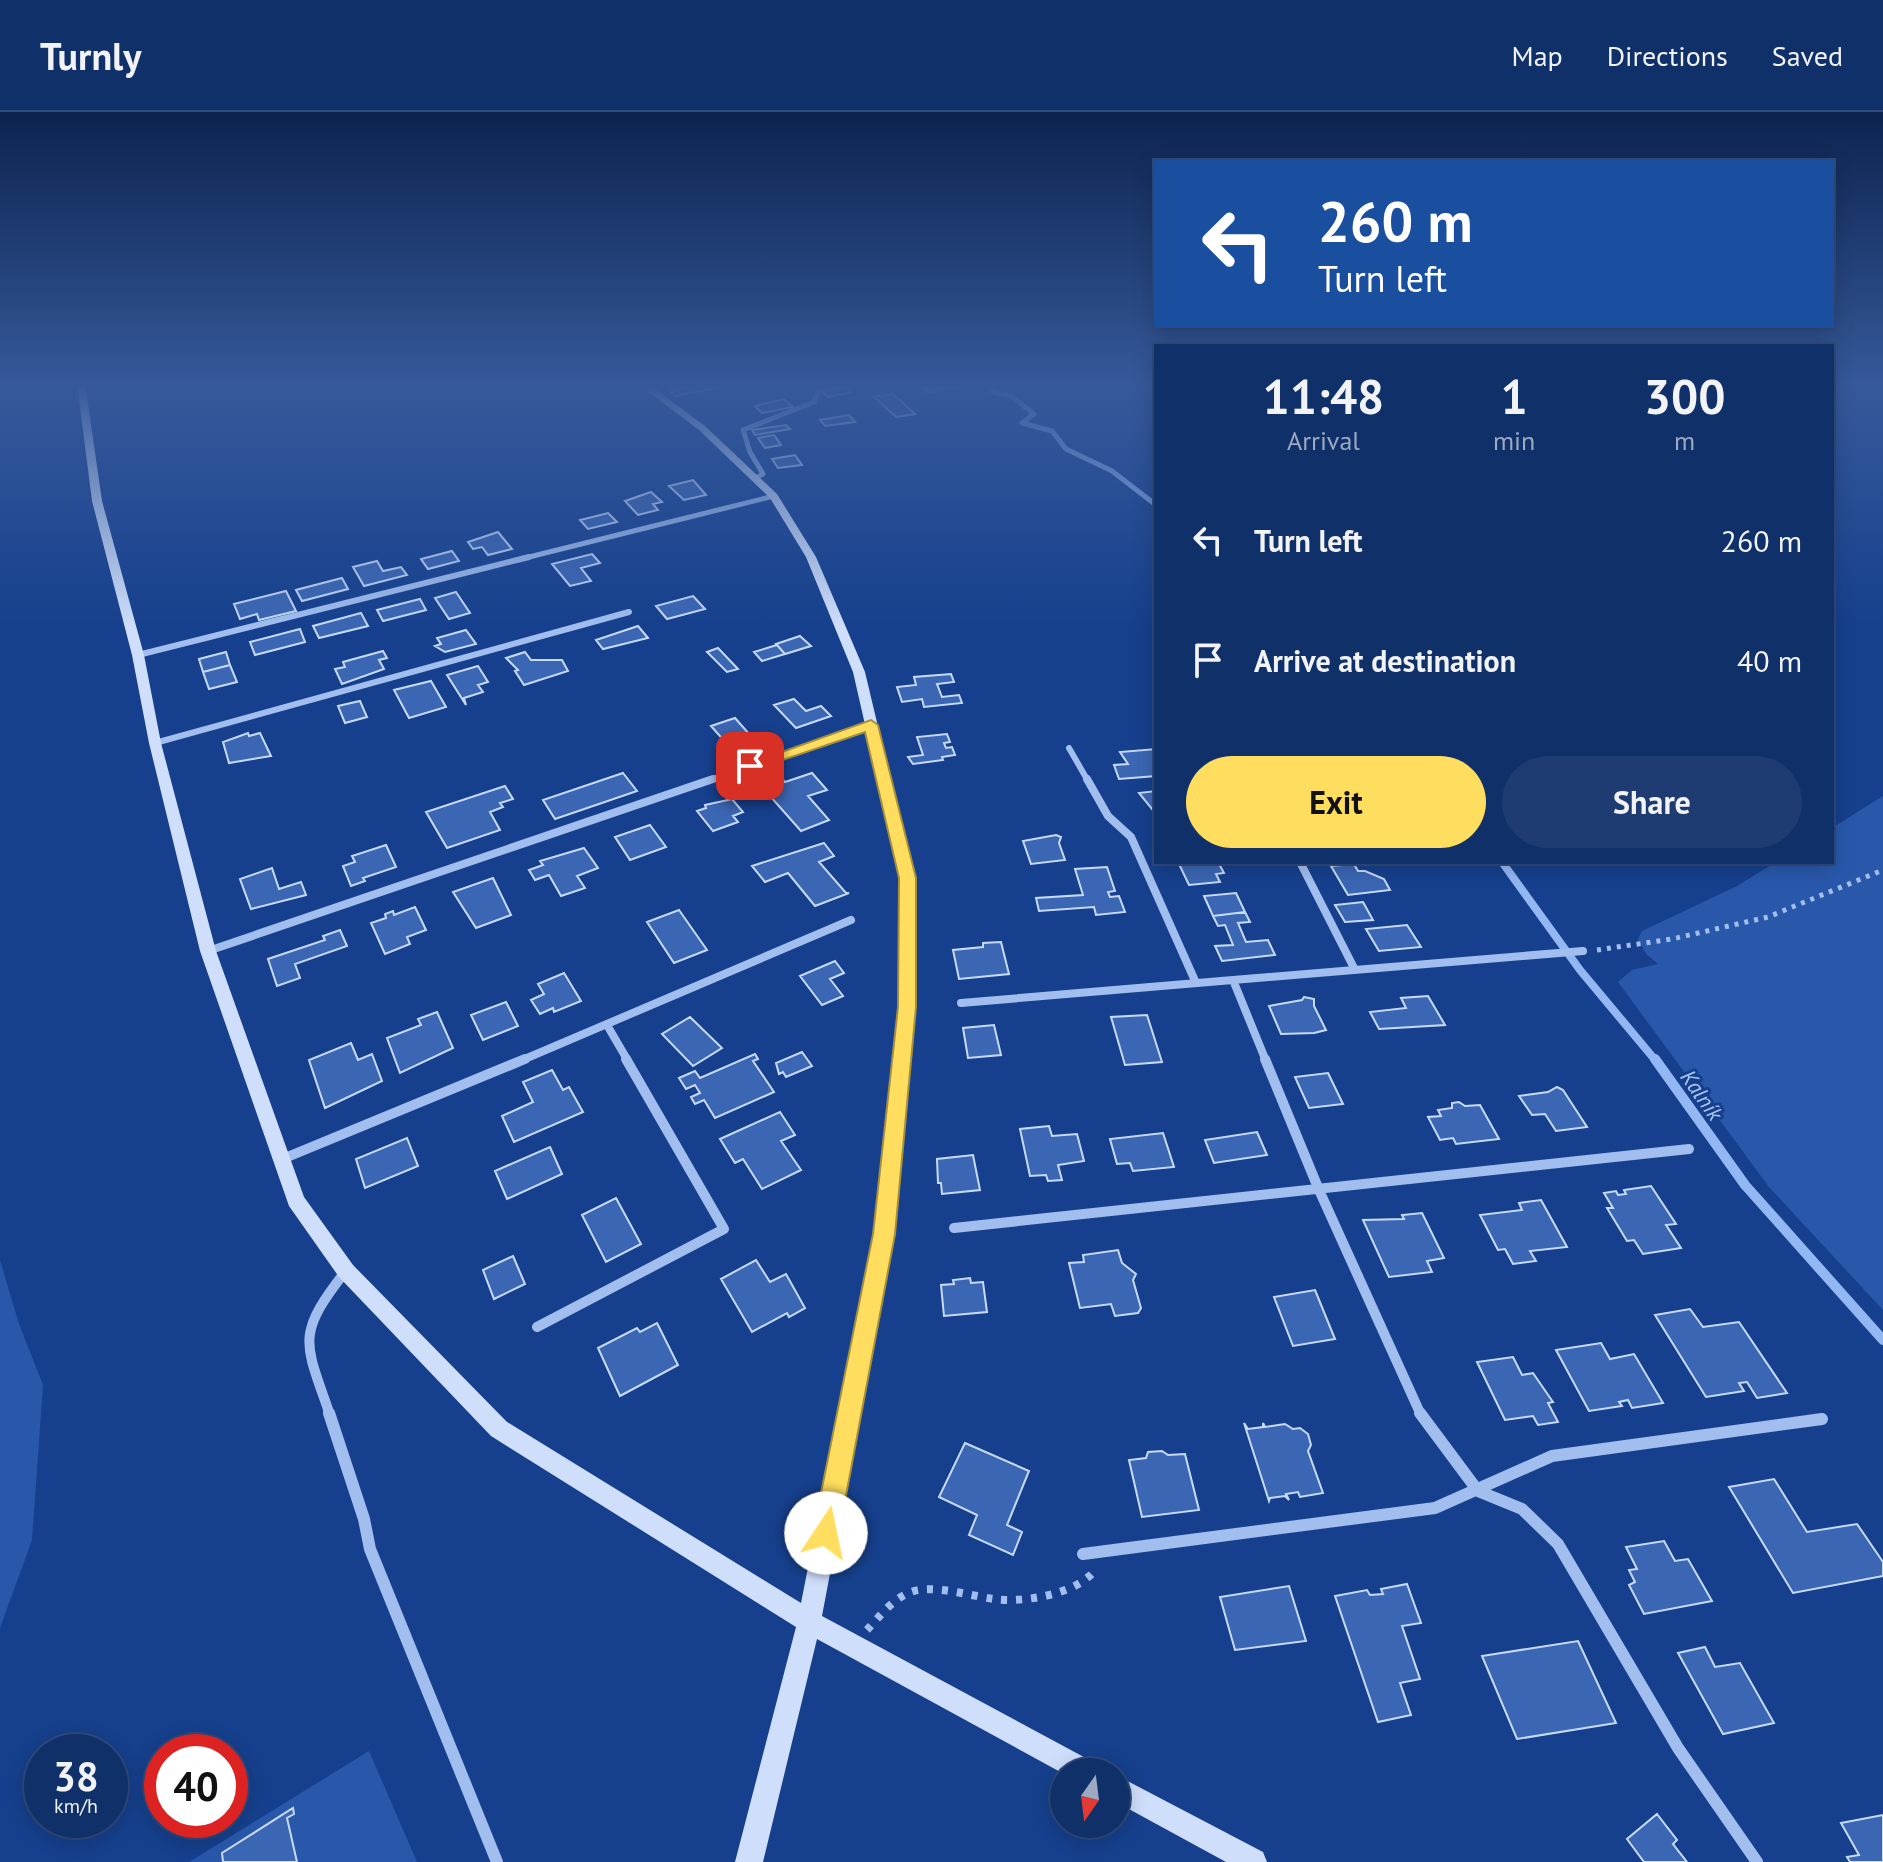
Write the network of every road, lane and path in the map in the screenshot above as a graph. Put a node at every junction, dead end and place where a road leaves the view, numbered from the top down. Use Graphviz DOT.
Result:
graph roads {
  1 [pos="92,465"];
  2 [pos="742,465"];
  3 [pos="757,465"];
  4 [pos="756,478"];
  5 [pos="774,496"];
  6 [pos="629,612"];
  7 [pos="138,655"];
  8 [pos="871,725"];
  9 [pos="155,743"];
  10 [pos="1069,748"];
  11 [pos="1301,864"];
  12 [pos="1883,870"];
  13 [pos="851,920"];
  14 [pos="208,951"];
  15 [pos="1583,951"];
  16 [pos="1354,968"];
  17 [pos="1233,980"];
  18 [pos="1196,983"];
  19 [pos="961,1003"];
  20 [pos="607,1025"];
  21 [pos="1689,1149"];
  22 [pos="279,1160"];
  23 [pos="1319,1190"];
  24 [pos="954,1228"];
  25 [pos="346,1271"];
  26 [pos="537,1327"];
  27 [pos="1822,1419"];
  28 [pos="1478,1491"];
  29 [pos="1102,1552"];
  30 [pos="1083,1554"];
  31 [pos="809,1622"];
  32 [pos="856,1648"];
  33 [pos="1060,1758"];
  34 [pos="1130,1796"];
  35 [pos="497,1862"];
  36 [pos="749,1862"];
  37 [pos="1253,1862"];
  38 [pos="1757,1862"];
  1 -- 7 [label="street"];
  2 -- 4 [label="street"];
  3 -- 4 [label="street"];
  4 -- 5 [label="street"];
  5 -- 7 [label="street"];
  5 -- 8 [label="street"];
  6 -- 9 [label="street"];
  7 -- 9 [label="street"];
  8 -- 14 [label="street"];
  8 -- 31 [label="street"];
  9 -- 14 [label="street"];
  10 -- 18 [label="street"];
  11 -- 16 [label="street"];
  12 -- 15 [label="path"];
  13 -- 20 [label="street"];
  14 -- 22 [label="street"];
  15 -- 16 [label="street"];
  16 -- 17 [label="street"];
  17 -- 18 [label="street"];
  17 -- 23 [label="street"];
  18 -- 19 [label="street"];
  20 -- 22 [label="street"];
  20 -- 26 [label="street"];
  21 -- 23 [label="street"];
  22 -- 25 [label="street"];
  23 -- 24 [label="street"];
  23 -- 28 [label="street"];
  25 -- 31 [label="street"];
  25 -- 35 [label="street"];
  27 -- 28 [label="street"];
  28 -- 29 [label="street"];
  28 -- 38 [label="street"];
  29 -- 30 [label="street"];
  29 -- 32 [label="path"];
  31 -- 32 [label="street"];
  31 -- 36 [label="street"];
  32 -- 33 [label="street"];
  34 -- 37 [label="street"];
}
